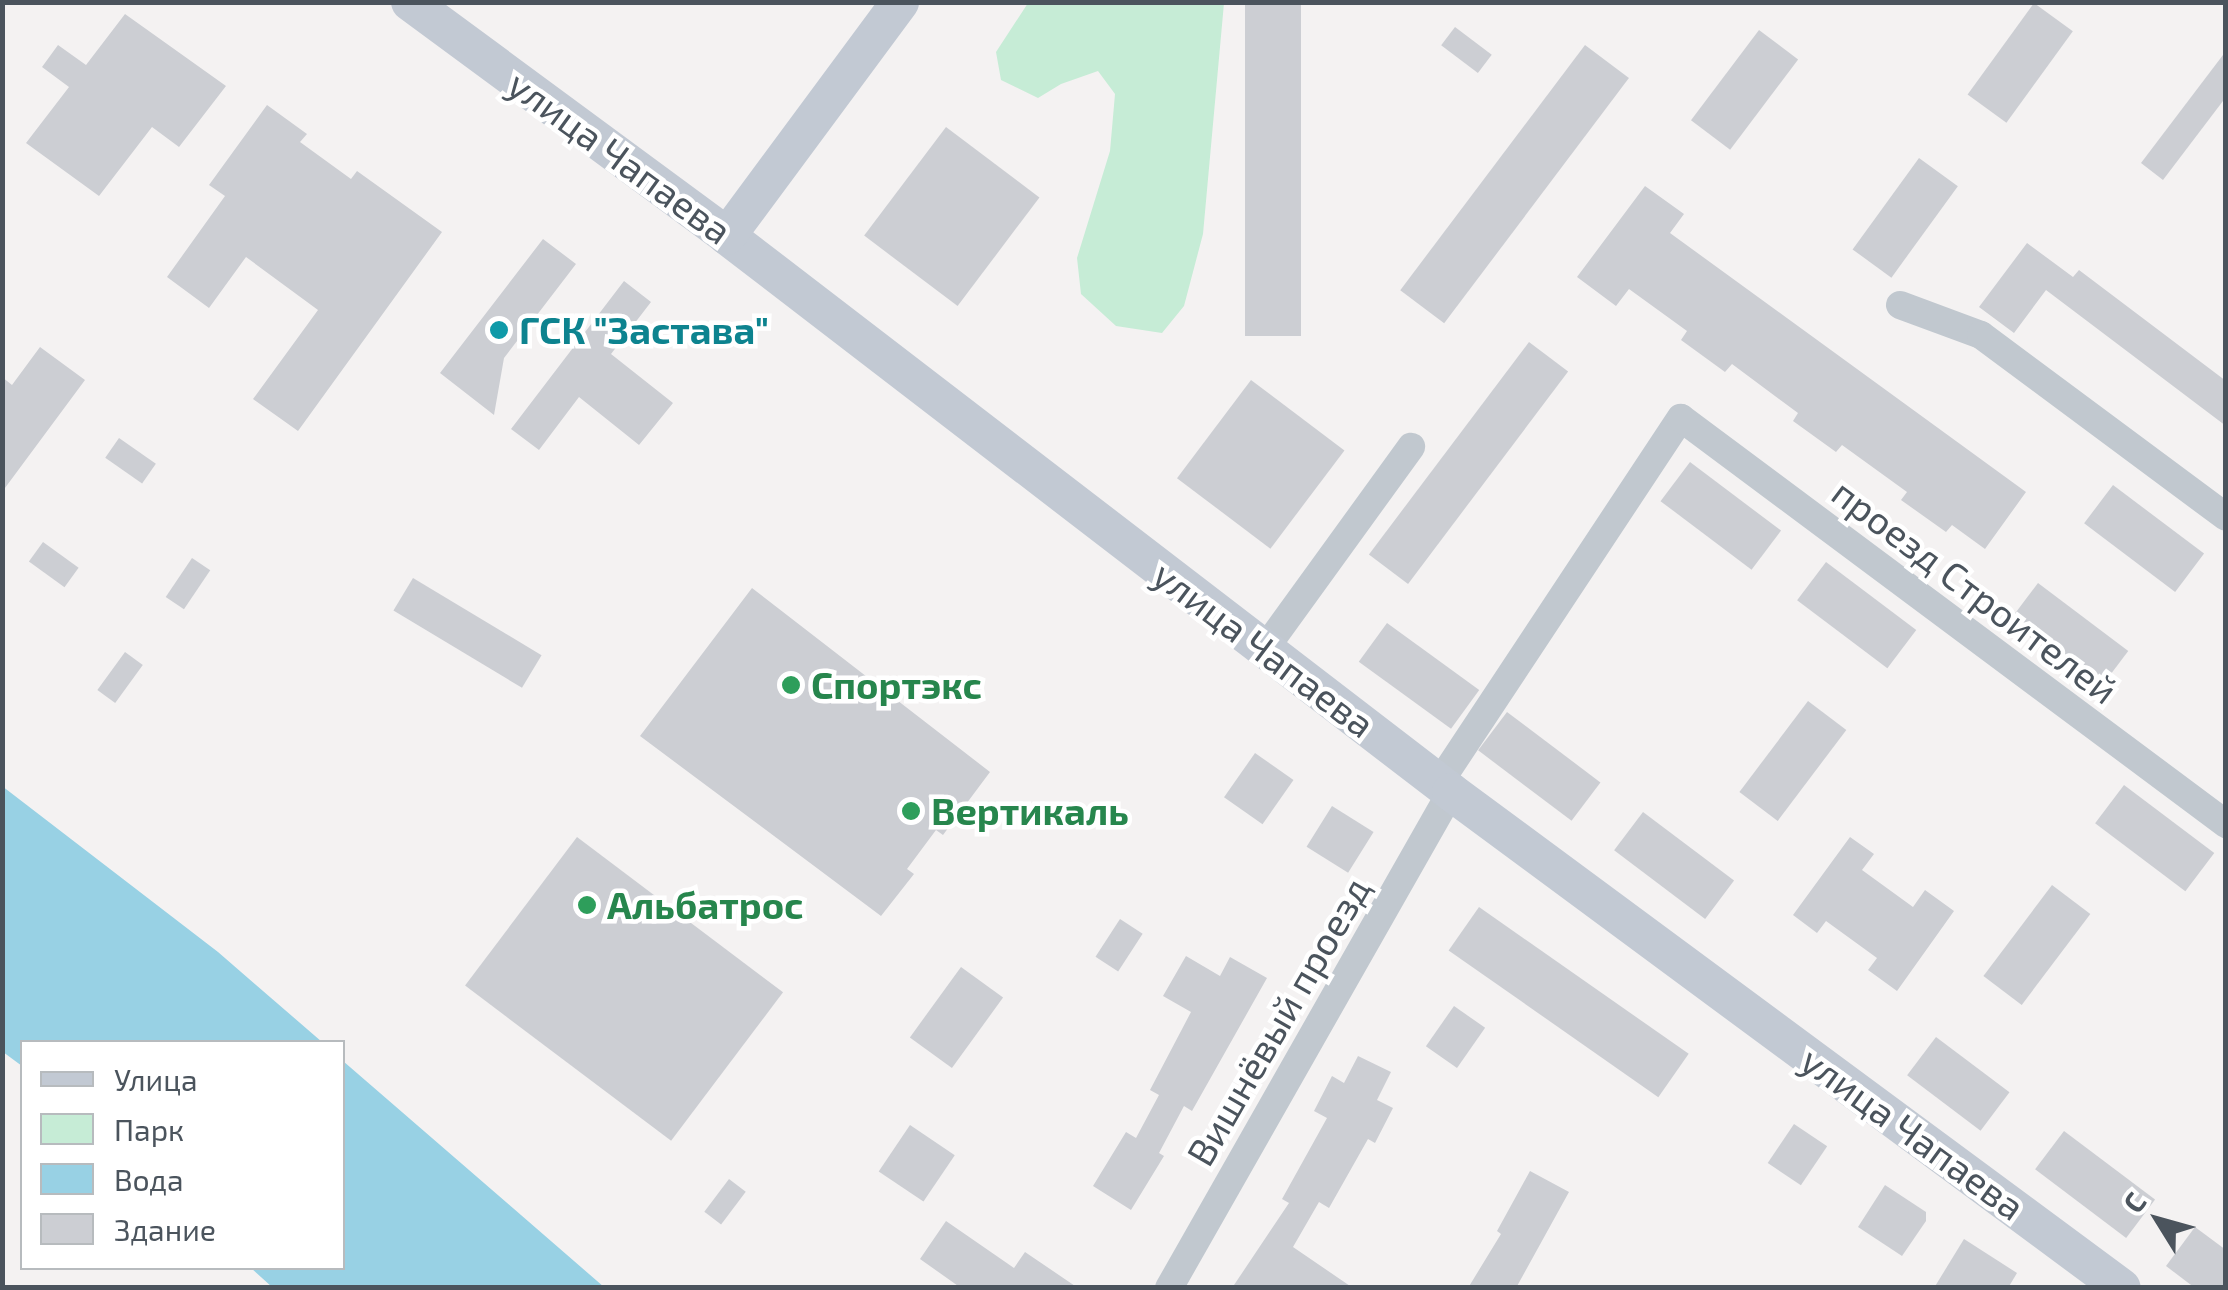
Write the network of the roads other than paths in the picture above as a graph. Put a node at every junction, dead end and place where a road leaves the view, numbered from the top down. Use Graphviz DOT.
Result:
graph roads {
  1 [pos="410,2"];
  2 [pos="900,2"];
  3 [pos="727,236"];
  4 [pos="1900,305"];
  5 [pos="1680,418"];
  6 [pos="1411,448"];
  7 [pos="2226,516"];
  8 [pos="1264,650"];
  9 [pos="1445,788"];
  10 [pos="2226,824"];
  11 [pos="1169,1288"];
  12 [pos="2122,1288"];
  1 -- 3 [label="street, улица Чапаева"];
  2 -- 3 [label="street"];
  3 -- 8 [label="street, улица Чапаева"];
  4 -- 7 [label="street"];
  5 -- 9 [label="street, Вишнёвый проезд"];
  5 -- 10 [label="street, проезд Строителей"];
  6 -- 8 [label="street"];
  8 -- 9 [label="street, улица Чапаева"];
  9 -- 11 [label="street, Вишнёвый проезд"];
  9 -- 12 [label="street, улица Чапаева"];
}
